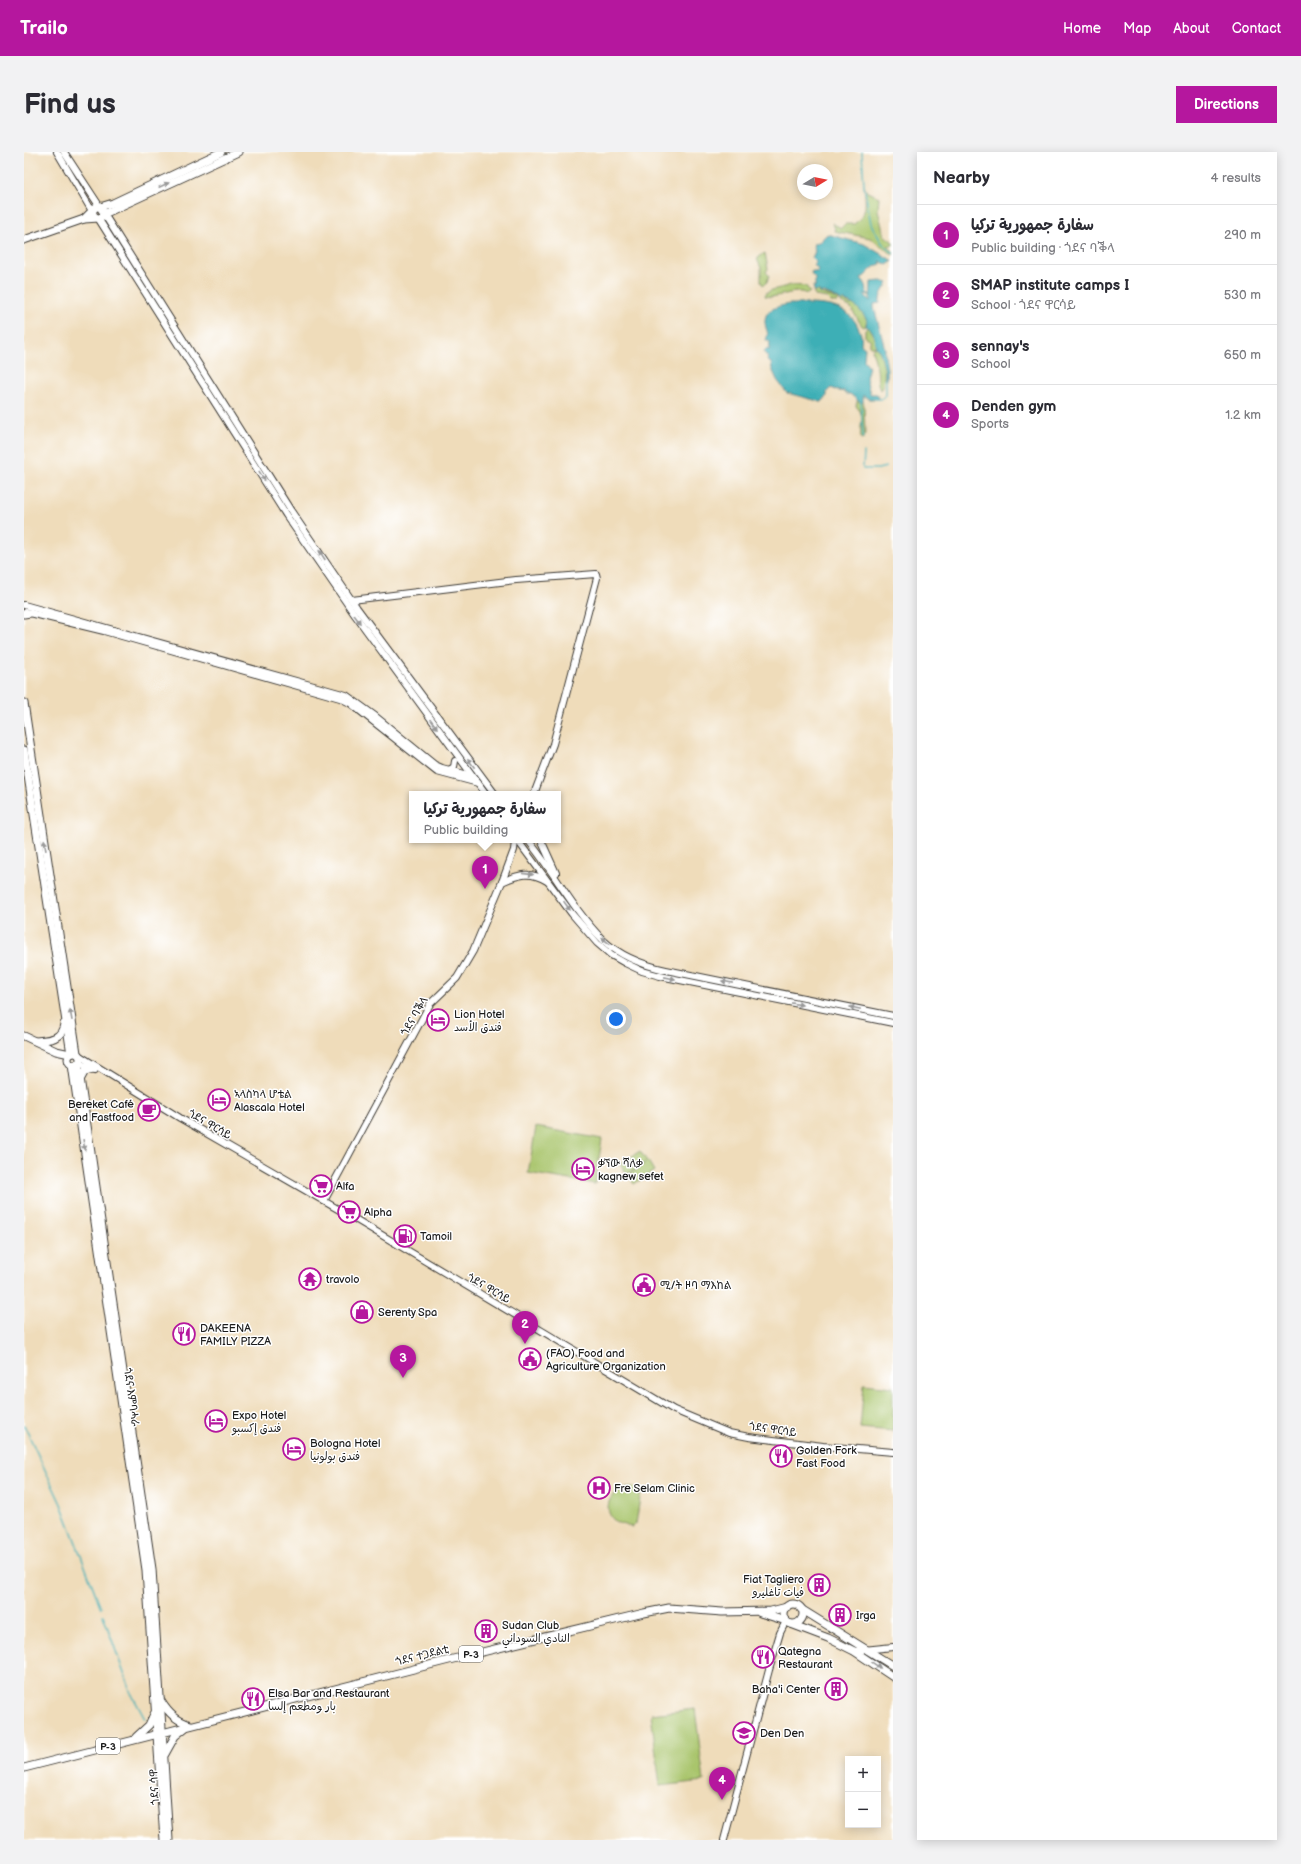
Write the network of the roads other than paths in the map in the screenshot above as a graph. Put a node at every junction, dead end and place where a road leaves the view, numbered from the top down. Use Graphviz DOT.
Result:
graph roads {
  1 [pos="57,152"];
  2 [pos="64,152"];
  3 [pos="221,152"];
  4 [pos="238,152"];
  5 [pos="100,207"];
  6 [pos="92,211"];
  7 [pos="100,217"];
  8 [pos="84,219"];
  9 [pos="24,240"];
  10 [pos="352,600"];
  11 [pos="24,605"];
  12 [pos="26,613"];
  13 [pos="24,703"];
  14 [pos="24,750"];
  15 [pos="455,761"];
  16 [pos="449,770"];
  17 [pos="472,776"];
  18 [pos="482,777"];
  19 [pos="477,783"];
  20 [pos="488,785"];
  21 [pos="484,791"];
  22 [pos="493,791"];
  23 [pos="535,791"];
  24 [pos="516,843"];
  25 [pos="519,843"];
  26 [pos="530,843"];
  27 [pos="542,843"];
  28 [pos="558,880"];
  29 [pos="502,882"];
  30 [pos="553,886"];
  31 [pos="812,999"];
  32 [pos="811,1007"];
  33 [pos="893,1016"];
  34 [pos="65,1018"];
  35 [pos="893,1023"];
  36 [pos="24,1036"];
  37 [pos="35,1042"];
  38 [pos="74,1059"];
  39 [pos="97,1070"];
  40 [pos="80,1080"];
  41 [pos="324,1201"];
  42 [pos="893,1452"];
  43 [pos="787,1607"];
  44 [pos="801,1609"];
  45 [pos="754,1611"];
  46 [pos="788,1622"];
  47 [pos="893,1647"];
  48 [pos="866,1649"];
  49 [pos="854,1651"];
  50 [pos="893,1666"];
  51 [pos="893,1677"];
  52 [pos="160,1700"];
  53 [pos="155,1712"];
  54 [pos="190,1725"];
  55 [pos="159,1733"];
  56 [pos="136,1739"];
  57 [pos="161,1755"];
  58 [pos="24,1768"];
  59 [pos="164,1840"];
  60 [pos="169,1840"];
  61 [pos="723,1840"];
  1 -- 6 [label="main road"];
  2 -- 5 [label="main road"];
  3 -- 5 [label="main road"];
  7 -- 4 [label="main road, one-way"];
  5 -- 6 [label="main road"];
  5 -- 7 [label="main road"];
  6 -- 7 [label="main road"];
  6 -- 8 [label="main road"];
  7 -- 8 [label="main road"];
  10 -- 7 [label="main road, one-way"];
  7 -- 17 [label="main road, one-way"];
  8 -- 9 [label="main road"];
  18 -- 10 [label="main road, one-way"];
  10 -- 23 [label="main road"];
  11 -- 16 [label="main road"];
  12 -- 19 [label="main road"];
  38 -- 13 [label="main road, one-way"];
  14 -- 34 [label="main road"];
  15 -- 16 [label="main road"];
  16 -- 17 [label="main road"];
  17 -- 18 [label="main road"];
  17 -- 19 [label="main road"];
  18 -- 20 [label="main road"];
  19 -- 20 [label="main road"];
  19 -- 21 [label="main road"];
  20 -- 22 [label="main road"];
  24 -- 29 [label="main road, ጎደና ባቕላ"];
  25 -- 30 [label="main road"];
  26 -- 28 [label="main road"];
  27 -- 28 [label="main road"];
  31 -- 28 [label="main road, one-way"];
  29 -- 30 [label="main road, one-way"];
  29 -- 41 [label="main road, ጎደና ባቕላ"];
  30 -- 32 [label="main road, one-way"];
  31 -- 32 [label="main road"];
  33 -- 31 [label="main road, one-way"];
  32 -- 35 [label="main road"];
  34 -- 37 [label="main road"];
  34 -- 38 [label="main road"];
  36 -- 37 [label="main road"];
  37 -- 38 [label="main road"];
  38 -- 39 [label="main road, ጎደና ዋርሳይ"];
  38 -- 40 [label="main road, ጎደና እምባሓራ"];
  38 -- 53 [label="main road, ጎደና እምባሓራ, one-way"];
  39 -- 40 [label="main road"];
  39 -- 41 [label="main road, ጎደና ዋርሳይ"];
  40 -- 52 [label="main road, ጎደና እምባሓራ"];
  41 -- 42 [label="main road, ጎደና ዋርሳይ"];
  43 -- 44 [label="main road"];
  43 -- 45 [label="main road, ጎደና ተጋደልቲ / P-3"];
  43 -- 46 [label="main road"];
  44 -- 46 [label="main road"];
  44 -- 48 [label="main road"];
  45 -- 46 [label="main road, ጎደና ተጋደልቲ / P-3"];
  45 -- 54 [label="main road, ጎደና ተጋደልቲ / P-3"];
  46 -- 49 [label="main road, ጎደና ተጋደልቲ"];
  46 -- 61 [label="main road"];
  47 -- 48 [label="main road"];
  48 -- 49 [label="main road"];
  48 -- 50 [label="main road"];
  49 -- 51 [label="main road, ጎደና ተጋደልቲ, one-way"];
  52 -- 54 [label="main road"];
  52 -- 55 [label="main road, ጎደና እምባሓራ"];
  53 -- 55 [label="main road, ጎደና እምባሓራ"];
  53 -- 56 [label="main road"];
  54 -- 55 [label="main road, P-3"];
  54 -- 57 [label="main road"];
  55 -- 56 [label="main road, P-3"];
  55 -- 57 [label="main road, ጎደና ሳዋ"];
  56 -- 57 [label="main road"];
  56 -- 58 [label="main road, P-3"];
  57 -- 59 [label="main road, ጎደና ሳዋ"];
  57 -- 60 [label="main road, ጎደና ሳዋ"];
}
